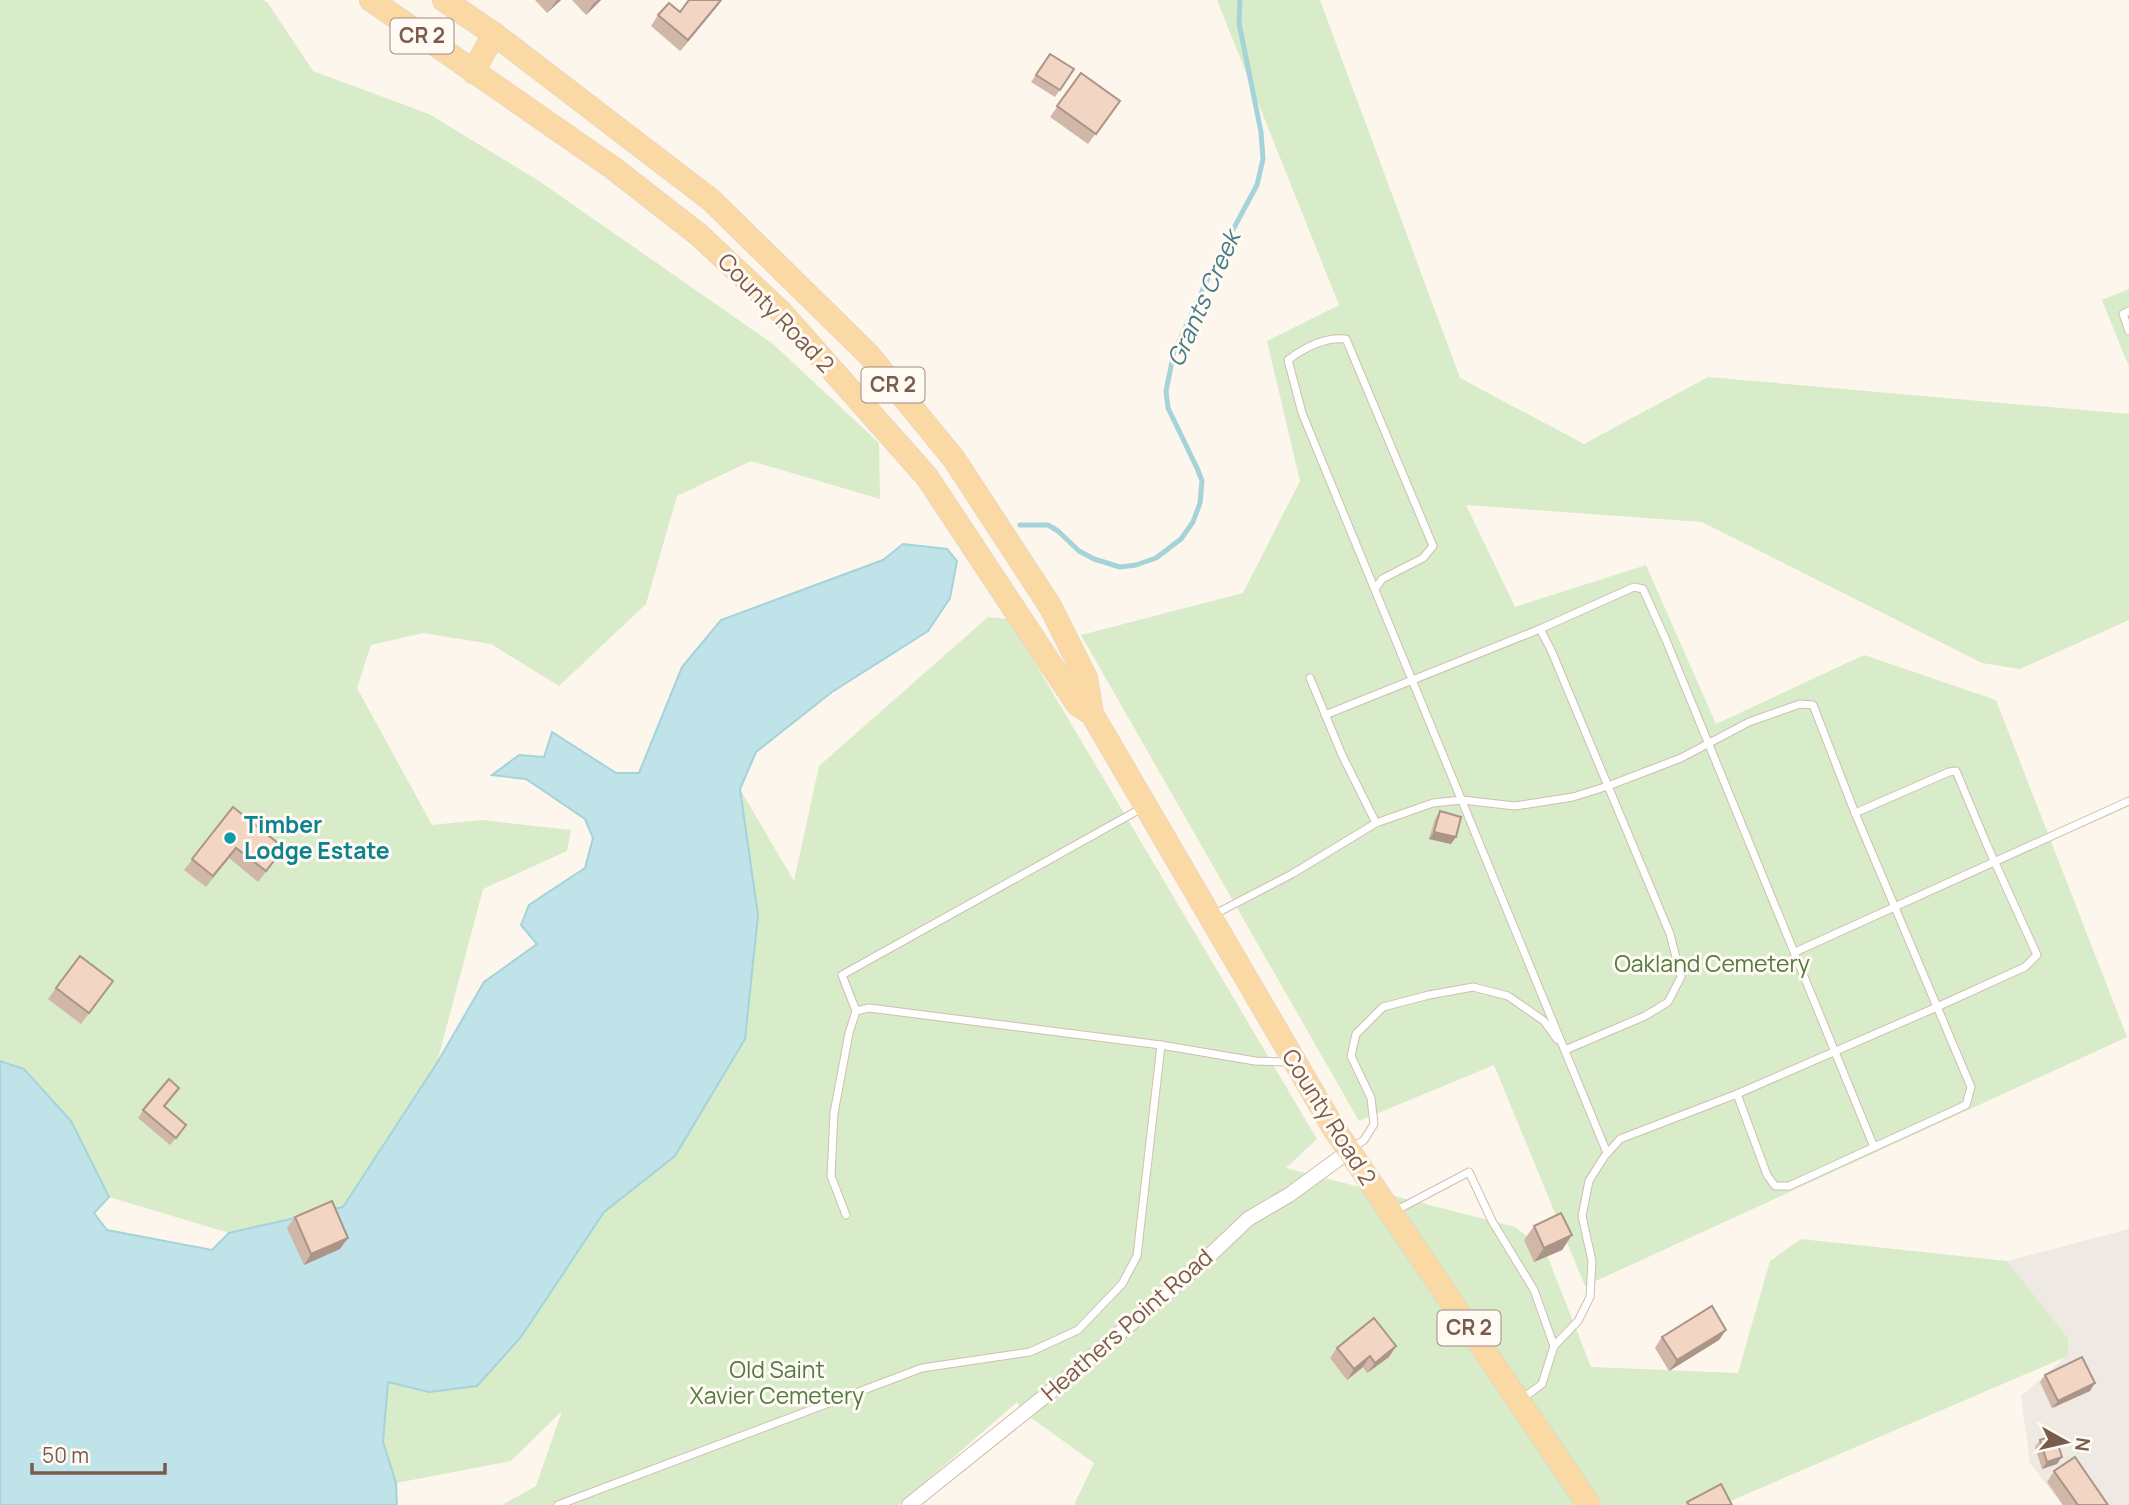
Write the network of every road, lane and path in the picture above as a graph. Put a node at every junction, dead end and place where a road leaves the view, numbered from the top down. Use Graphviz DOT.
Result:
graph roads {
  1 [pos="371,0"];
  2 [pos="444,0"];
  3 [pos="494,34"];
  4 [pos="473,72"];
  5 [pos="2129,311"];
  6 [pos="2129,331"];
  7 [pos="1375,589"];
  8 [pos="1540,629"];
  9 [pos="1310,678"];
  10 [pos="1413,680"];
  11 [pos="1092,714"];
  12 [pos="1325,715"];
  13 [pos="1708,743"];
  14 [pos="1608,786"];
  15 [pos="1462,800"];
  16 [pos="2129,802"];
  17 [pos="1145,806"];
  18 [pos="1856,813"];
  19 [pos="1376,823"];
  20 [pos="1994,863"];
  21 [pos="1895,907"];
  22 [pos="1210,917"];
  23 [pos="1795,952"];
  24 [pos="1937,1007"];
  25 [pos="856,1011"];
  26 [pos="1161,1045"];
  27 [pos="1565,1050"];
  28 [pos="1834,1051"];
  29 [pos="1294,1062"];
  30 [pos="1737,1094"];
  31 [pos="1874,1147"];
  32 [pos="1349,1151"];
  33 [pos="1607,1153"];
  34 [pos="1391,1213"];
  35 [pos="846,1215"];
  36 [pos="1554,1346"];
  37 [pos="1519,1401"];
  38 [pos="558,1505"];
  39 [pos="909,1505"];
  40 [pos="1589,1505"];
  1 -- 4 [label="main road, County Road 2 / CR 2"];
  2 -- 3 [label="main road, County Road 2 / CR 2"];
  3 -- 4 [label="main road"];
  3 -- 11 [label="main road, County Road 2 / CR 2"];
  4 -- 11 [label="main road, County Road 2 / CR 2"];
  5 -- 6 [label="lane"];
  7 -- 7 [label="lane"];
  7 -- 10 [label="lane"];
  8 -- 10 [label="lane"];
  8 -- 13 [label="lane"];
  8 -- 14 [label="lane"];
  9 -- 12 [label="lane"];
  10 -- 12 [label="lane"];
  10 -- 15 [label="lane"];
  11 -- 17 [label="main road, County Road 2 / CR 2"];
  12 -- 19 [label="lane"];
  13 -- 14 [label="lane"];
  13 -- 18 [label="lane"];
  13 -- 23 [label="lane"];
  14 -- 15 [label="lane"];
  14 -- 27 [label="lane"];
  15 -- 19 [label="lane"];
  15 -- 27 [label="lane"];
  16 -- 20 [label="lane"];
  17 -- 22 [label="main road, County Road 2 / CR 2"];
  17 -- 25 [label="lane"];
  18 -- 20 [label="lane"];
  18 -- 21 [label="lane"];
  19 -- 22 [label="lane"];
  20 -- 21 [label="lane"];
  20 -- 24 [label="lane"];
  21 -- 23 [label="lane"];
  21 -- 24 [label="lane"];
  22 -- 29 [label="main road, County Road 2 / CR 2"];
  23 -- 28 [label="lane"];
  24 -- 28 [label="lane"];
  24 -- 31 [label="lane"];
  25 -- 26 [label="lane"];
  25 -- 35 [label="lane"];
  26 -- 29 [label="lane"];
  26 -- 38 [label="lane"];
  27 -- 32 [label="lane"];
  27 -- 33 [label="lane"];
  28 -- 30 [label="lane"];
  28 -- 31 [label="lane"];
  29 -- 32 [label="main road, County Road 2 / CR 2"];
  30 -- 31 [label="lane"];
  30 -- 33 [label="lane"];
  32 -- 34 [label="main road, County Road 2 / CR 2"];
  32 -- 39 [label="street, Heathers Point Road"];
  33 -- 36 [label="lane"];
  34 -- 36 [label="lane"];
  34 -- 37 [label="main road, County Road 2 / CR 2"];
  36 -- 37 [label="lane"];
  37 -- 40 [label="main road, County Road 2 / CR 2"];
}
